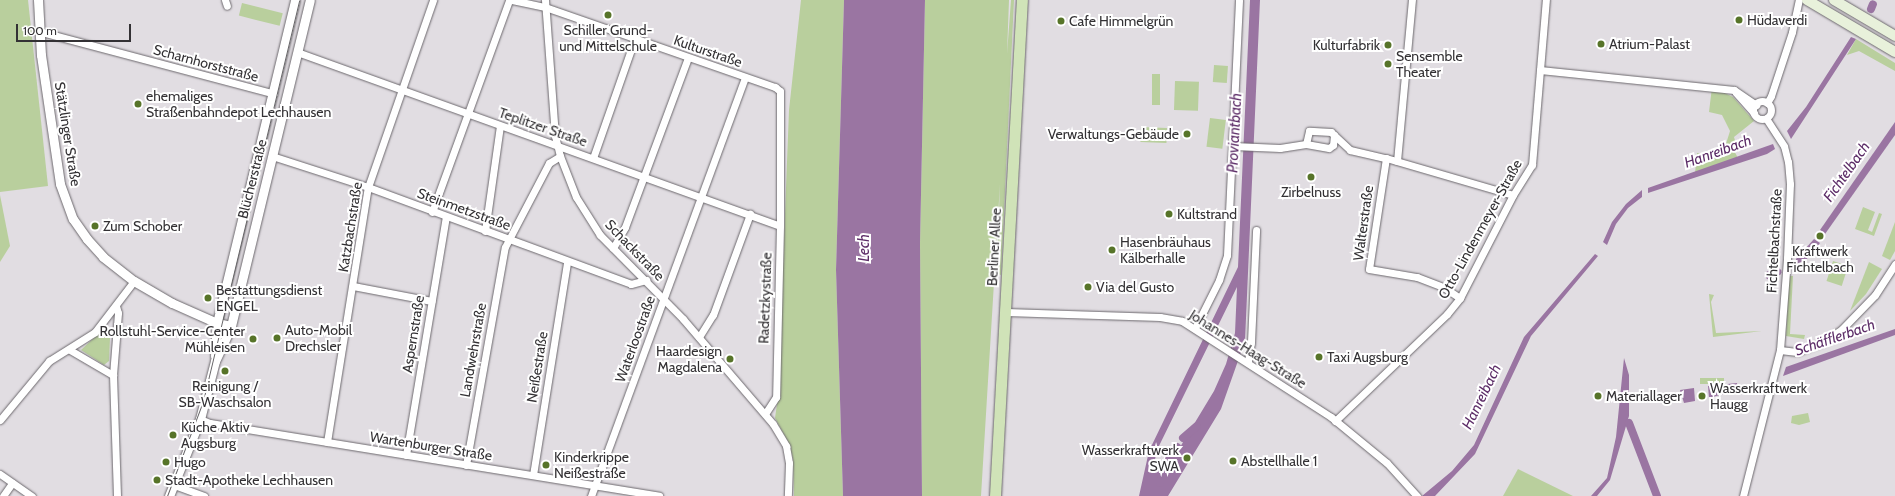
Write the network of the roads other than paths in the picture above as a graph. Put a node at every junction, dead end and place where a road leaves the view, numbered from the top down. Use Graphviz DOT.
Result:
graph roads {
  1 [pos="38,0"];
  2 [pos="295,0"];
  3 [pos="310,0"];
  4 [pos="433,0"];
  5 [pos="511,0"];
  6 [pos="1022,0"];
  7 [pos="1239,0"];
  8 [pos="1412,0"];
  9 [pos="1546,0"];
  10 [pos="1799,0"];
  11 [pos="1807,0"];
  12 [pos="1834,0"];
  13 [pos="545,3"];
  14 [pos="38,30"];
  15 [pos="1895,36"];
  16 [pos="634,38"];
  17 [pos="297,52"];
  18 [pos="1895,52"];
  19 [pos="688,58"];
  20 [pos="1540,70"];
  21 [pos="745,77"];
  22 [pos="402,89"];
  23 [pos="1734,90"];
  24 [pos="780,91"];
  25 [pos="274,94"];
  26 [pos="1767,103"];
  27 [pos="1756,105"];
  28 [pos="468,113"];
  29 [pos="1754,113"];
  30 [pos="1766,118"];
  31 [pos="500,126"];
  32 [pos="1334,135"];
  33 [pos="1306,144"];
  34 [pos="557,145"];
  35 [pos="1233,146"];
  36 [pos="272,156"];
  37 [pos="560,156"];
  38 [pos="593,158"];
  39 [pos="1386,158"];
  40 [pos="1397,161"];
  41 [pos="644,176"];
  42 [pos="368,187"];
  43 [pos="1514,195"];
  44 [pos="701,197"];
  45 [pos="432,212"];
  46 [pos="750,214"];
  47 [pos="446,217"];
  48 [pos="780,226"];
  49 [pos="1256,230"];
  50 [pos="485,231"];
  51 [pos="507,240"];
  52 [pos="613,248"];
  53 [pos="567,262"];
  54 [pos="1895,264"];
  55 [pos="646,280"];
  56 [pos="134,281"];
  57 [pos="353,286"];
  58 [pos="1460,298"];
  59 [pos="664,299"];
  60 [pos="432,301"];
  61 [pos="116,306"];
  62 [pos="1006,312"];
  63 [pos="217,323"];
  64 [pos="231,326"];
  65 [pos="1195,328"];
  66 [pos="699,337"];
  67 [pos="70,350"];
  68 [pos="1780,350"];
  69 [pos="1245,359"];
  70 [pos="215,361"];
  71 [pos="113,375"];
  72 [pos="765,414"];
  73 [pos="200,419"];
  74 [pos="0,420"];
  75 [pos="1335,421"];
  76 [pos="327,442"];
  77 [pos="406,455"];
  78 [pos="466,465"];
  79 [pos="0,474"];
  80 [pos="533,475"];
  81 [pos="12,483"];
  82 [pos="174,485"];
  83 [pos="595,486"];
  84 [pos="3,496"];
  85 [pos="32,496"];
  86 [pos="116,496"];
  87 [pos="169,496"];
  88 [pos="204,496"];
  89 [pos="591,496"];
  90 [pos="659,496"];
  91 [pos="788,496"];
  92 [pos="995,496"];
  93 [pos="1417,496"];
  94 [pos="1743,496"];
  1 -- 14 [label="street, Stätzlinger Straße"];
  2 -- 25 [label="street, Blücherstraße"];
  3 -- 17 [label="street, Blücherstraße"];
  4 -- 22 [label="street, Katzbachstraße"];
  5 -- 13 [label="street, Kulturstraße"];
  5 -- 28 [label="street"];
  6 -- 62 [label="main road, Berliner Allee"];
  7 -- 35 [label="street"];
  8 -- 40 [label="street"];
  9 -- 20 [label="street, Otto-Lindenmeyer-Straße"];
  10 -- 26 [label="street"];
  11 -- 18 [label="main road"];
  12 -- 15 [label="main road"];
  13 -- 16 [label="street, Kulturstraße"];
  13 -- 34 [label="street, Schackstraße"];
  14 -- 25 [label="street, Scharnhorststraße"];
  14 -- 56 [label="street, Stätzlinger Straße"];
  16 -- 19 [label="street, Kulturstraße"];
  16 -- 38 [label="street"];
  17 -- 22 [label="street, Teplitzer Straße"];
  17 -- 36 [label="street, Blücherstraße"];
  19 -- 21 [label="street, Kulturstraße"];
  19 -- 41 [label="street"];
  20 -- 23 [label="street"];
  20 -- 43 [label="street, Otto-Lindenmeyer-Straße"];
  21 -- 24 [label="street, Kulturstraße"];
  21 -- 44 [label="street, Waterloostraße"];
  22 -- 28 [label="street, Teplitzer Straße"];
  22 -- 42 [label="street, Katzbachstraße"];
  23 -- 27 [label="street"];
  23 -- 29 [label="street"];
  24 -- 48 [label="street, Radetzkystraße"];
  25 -- 63 [label="street, Blücherstraße"];
  26 -- 27 [label="street"];
  26 -- 30 [label="street"];
  27 -- 29 [label="street"];
  28 -- 31 [label="street, Teplitzer Straße"];
  28 -- 45 [label="street"];
  29 -- 30 [label="street"];
  30 -- 68 [label="street, Fichtelbachstraße"];
  31 -- 34 [label="street, Teplitzer Straße"];
  31 -- 50 [label="street"];
  32 -- 33 [label="street"];
  32 -- 33 [label="street"];
  32 -- 39 [label="street"];
  33 -- 35 [label="street"];
  34 -- 37 [label="street, Schackstraße"];
  34 -- 38 [label="street, Teplitzer Straße"];
  35 -- 65 [label="street"];
  36 -- 42 [label="street, Steinmetzstraße"];
  36 -- 64 [label="street, Blücherstraße"];
  37 -- 51 [label="street, Landwehrstraße"];
  37 -- 52 [label="street, Schackstraße"];
  38 -- 41 [label="street, Teplitzer Straße"];
  39 -- 40 [label="street"];
  39 -- 58 [label="street, Walterstraße"];
  40 -- 43 [label="street"];
  41 -- 44 [label="street, Teplitzer Straße"];
  41 -- 52 [label="street"];
  42 -- 45 [label="street, Steinmetzstraße"];
  42 -- 57 [label="street, Katzbachstraße"];
  43 -- 58 [label="street, Otto-Lindenmeyer-Straße"];
  44 -- 46 [label="street, Teplitzer Straße"];
  44 -- 59 [label="street, Waterloostraße"];
  45 -- 47 [label="street, Steinmetzstraße"];
  46 -- 48 [label="street, Teplitzer Straße"];
  46 -- 66 [label="street"];
  47 -- 50 [label="street, Steinmetzstraße"];
  47 -- 60 [label="street, Aspernstraße"];
  48 -- 72 [label="street, Radetzkystraße"];
  49 -- 69 [label="street"];
  50 -- 51 [label="street, Steinmetzstraße"];
  51 -- 53 [label="street, Steinmetzstraße"];
  51 -- 78 [label="street, Landwehrstraße"];
  52 -- 55 [label="street, Schackstraße"];
  53 -- 55 [label="street, Steinmetzstraße"];
  53 -- 80 [label="street, Neißestraße"];
  54 -- 68 [label="street"];
  55 -- 59 [label="street, Schackstraße"];
  56 -- 61 [label="street"];
  56 -- 63 [label="street, Stätzlinger Straße"];
  57 -- 60 [label="street"];
  57 -- 76 [label="street, Katzbachstraße"];
  58 -- 75 [label="street, Otto-Lindenmeyer-Straße"];
  59 -- 66 [label="street, Schackstraße"];
  59 -- 83 [label="street, Waterloostraße"];
  60 -- 77 [label="street, Aspernstraße"];
  61 -- 67 [label="street"];
  61 -- 71 [label="street"];
  62 -- 65 [label="street, Johannes-Haag-Straße"];
  62 -- 92 [label="main road, Berliner Allee"];
  63 -- 64 [label="street, Stätzlinger Straße"];
  63 -- 70 [label="street, Blücherstraße"];
  64 -- 70 [label="street, Blücherstraße"];
  65 -- 69 [label="street, Johannes-Haag-Straße"];
  66 -- 72 [label="street, Schackstraße"];
  67 -- 71 [label="street"];
  67 -- 74 [label="street"];
  68 -- 94 [label="street, Fichtelbachstraße"];
  69 -- 75 [label="street, Johannes-Haag-Straße"];
  70 -- 73 [label="street, Blücherstraße"];
  71 -- 86 [label="street"];
  72 -- 91 [label="street"];
  73 -- 76 [label="street, Wartenburger Straße"];
  73 -- 82 [label="street, Blücherstraße"];
  75 -- 93 [label="street, Johannes-Haag-Straße"];
  76 -- 77 [label="street, Wartenburger Straße"];
  77 -- 78 [label="street, Wartenburger Straße"];
  78 -- 80 [label="street, Wartenburger Straße"];
  79 -- 81 [label="street"];
  80 -- 83 [label="street, Wartenburger Straße"];
  81 -- 84 [label="street"];
  81 -- 85 [label="street"];
  82 -- 87 [label="street, Blücherstraße"];
  82 -- 88 [label="street"];
  83 -- 89 [label="street, Waterloostraße"];
  83 -- 90 [label="street, Wartenburger Straße"];
}
